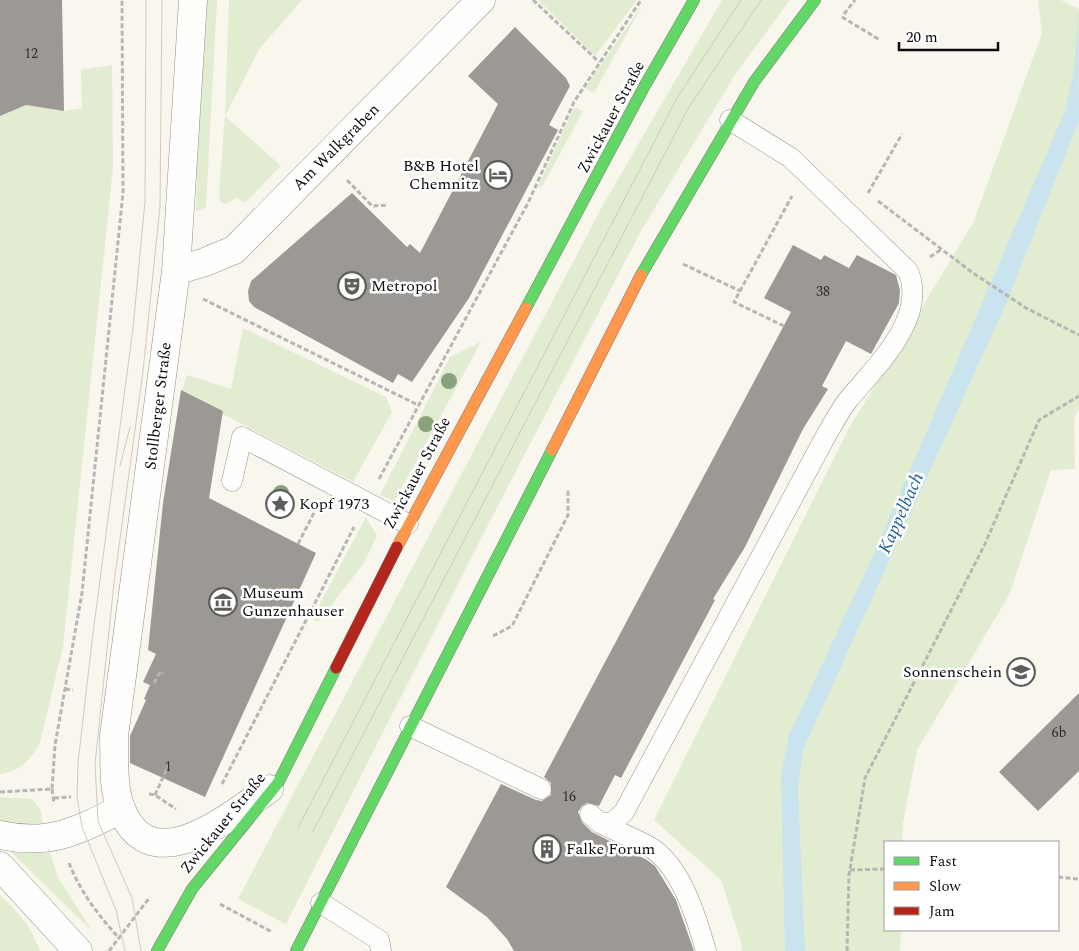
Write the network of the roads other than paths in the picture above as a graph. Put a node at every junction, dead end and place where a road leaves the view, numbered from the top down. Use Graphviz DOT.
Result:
graph roads {
  1 [pos="193,0"];
  2 [pos="480,0"];
  3 [pos="694,0"];
  4 [pos="815,0"];
  5 [pos="730,120"];
  6 [pos="176,270"];
  7 [pos="232,481"];
  8 [pos="408,524"];
  9 [pos="410,726"];
  10 [pos="278,783"];
  11 [pos="541,789"];
  12 [pos="121,809"];
  13 [pos="0,835"];
  14 [pos="0,866"];
  15 [pos="321,903"];
  16 [pos="298,948"];
  17 [pos="78,951"];
  18 [pos="157,951"];
  19 [pos="381,951"];
  20 [pos="706,951"];
  1 -- 6 [label="street, Stollberger Straße"];
  2 -- 6 [label="street, Am Walkgraben"];
  3 -- 8 [label="main road, Zwickauer Straße"];
  4 -- 5 [label="main road"];
  5 -- 9 [label="main road"];
  5 -- 20 [label="lane"];
  6 -- 12 [label="street, Stollberger Straße"];
  7 -- 8 [label="lane"];
  8 -- 10 [label="main road, Zwickauer Straße"];
  9 -- 11 [label="lane"];
  9 -- 15 [label="main road"];
  10 -- 12 [label="street"];
  10 -- 18 [label="main road, Zwickauer Straße"];
  12 -- 13 [label="street"];
  14 -- 17 [label="street"];
  15 -- 16 [label="main road"];
  15 -- 19 [label="lane"];
}
